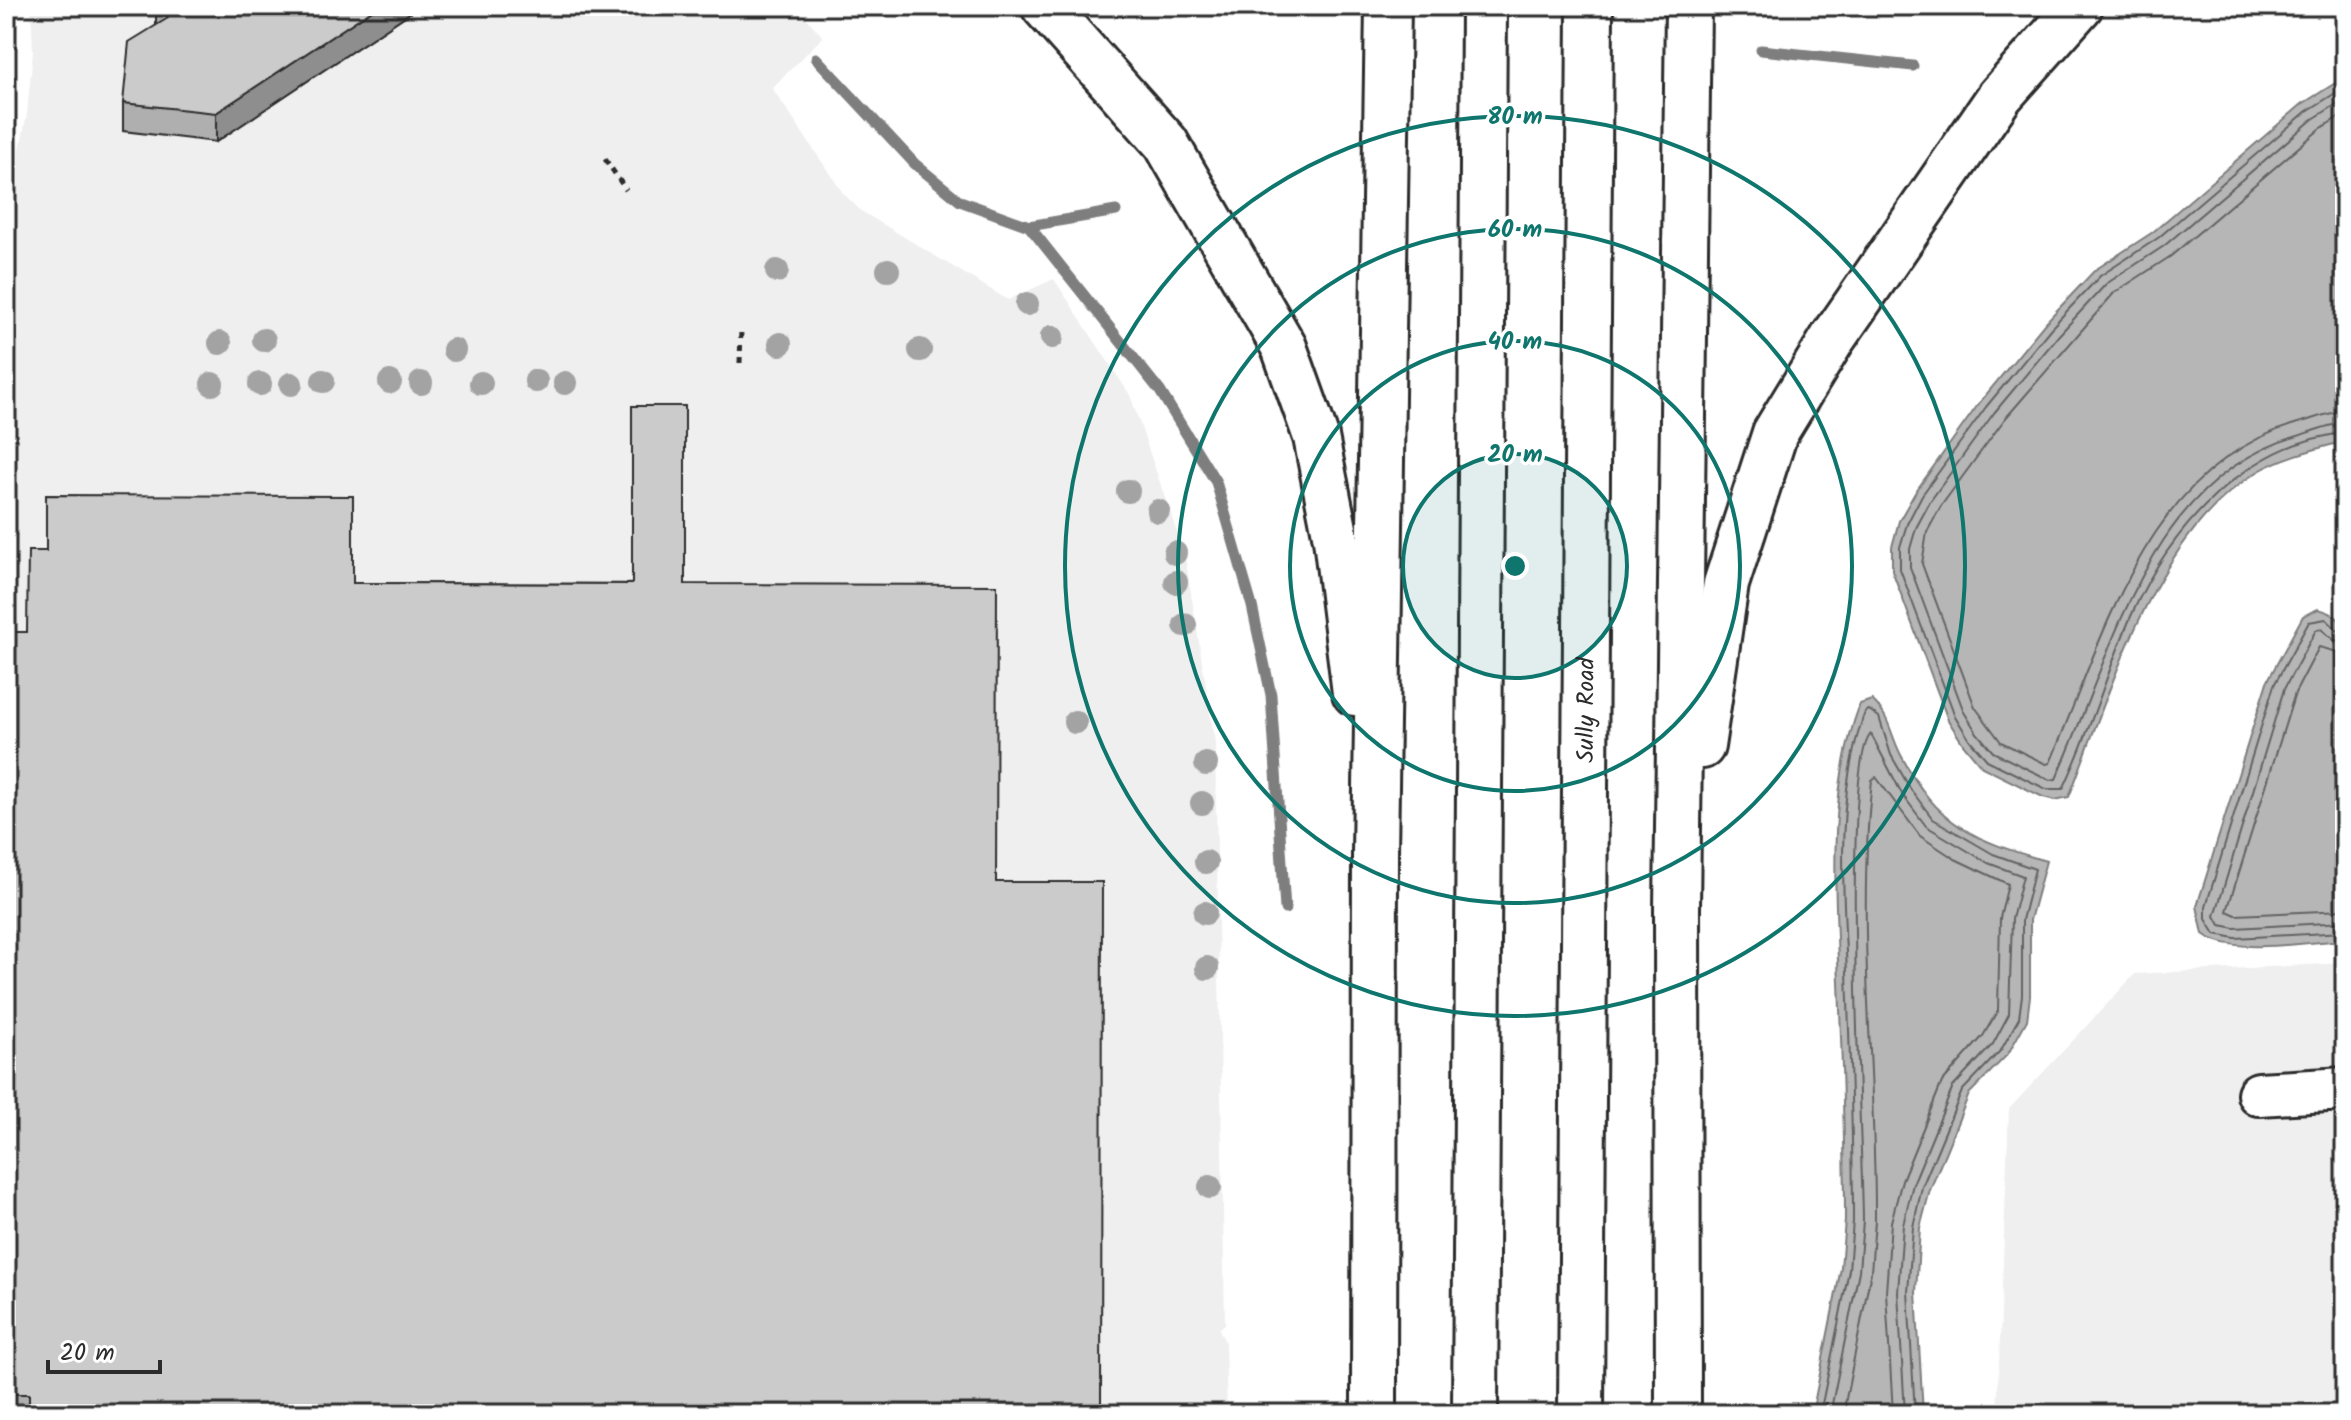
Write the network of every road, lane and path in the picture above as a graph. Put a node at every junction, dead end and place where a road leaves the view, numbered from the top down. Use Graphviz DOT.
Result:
graph roads {
  1 [pos="1044,6"];
  2 [pos="1388,6"];
  3 [pos="1484,6"];
  4 [pos="1590,6"];
  5 [pos="1688,6"];
  6 [pos="2080,6"];
  7 [pos="605,159"];
  8 [pos="626,190"];
  9 [pos="741,329"];
  10 [pos="740,363"];
  11 [pos="1375,853"];
  12 [pos="1677,910"];
  13 [pos="2345,1089"];
  14 [pos="2259,1094"];
  15 [pos="1374,1414"];
  16 [pos="1475,1414"];
  17 [pos="1581,1414"];
  18 [pos="1678,1414"];
  1 -- 11 [label="highway"];
  2 -- 11 [label="highway"];
  3 -- 16 [label="highway"];
  4 -- 17 [label="highway, Sully Road"];
  5 -- 12 [label="highway"];
  6 -- 12 [label="highway"];
  7 -- 8 [label="path"];
  9 -- 10 [label="path"];
  11 -- 15 [label="highway"];
  12 -- 18 [label="highway"];
  13 -- 14 [label="street"];
}
